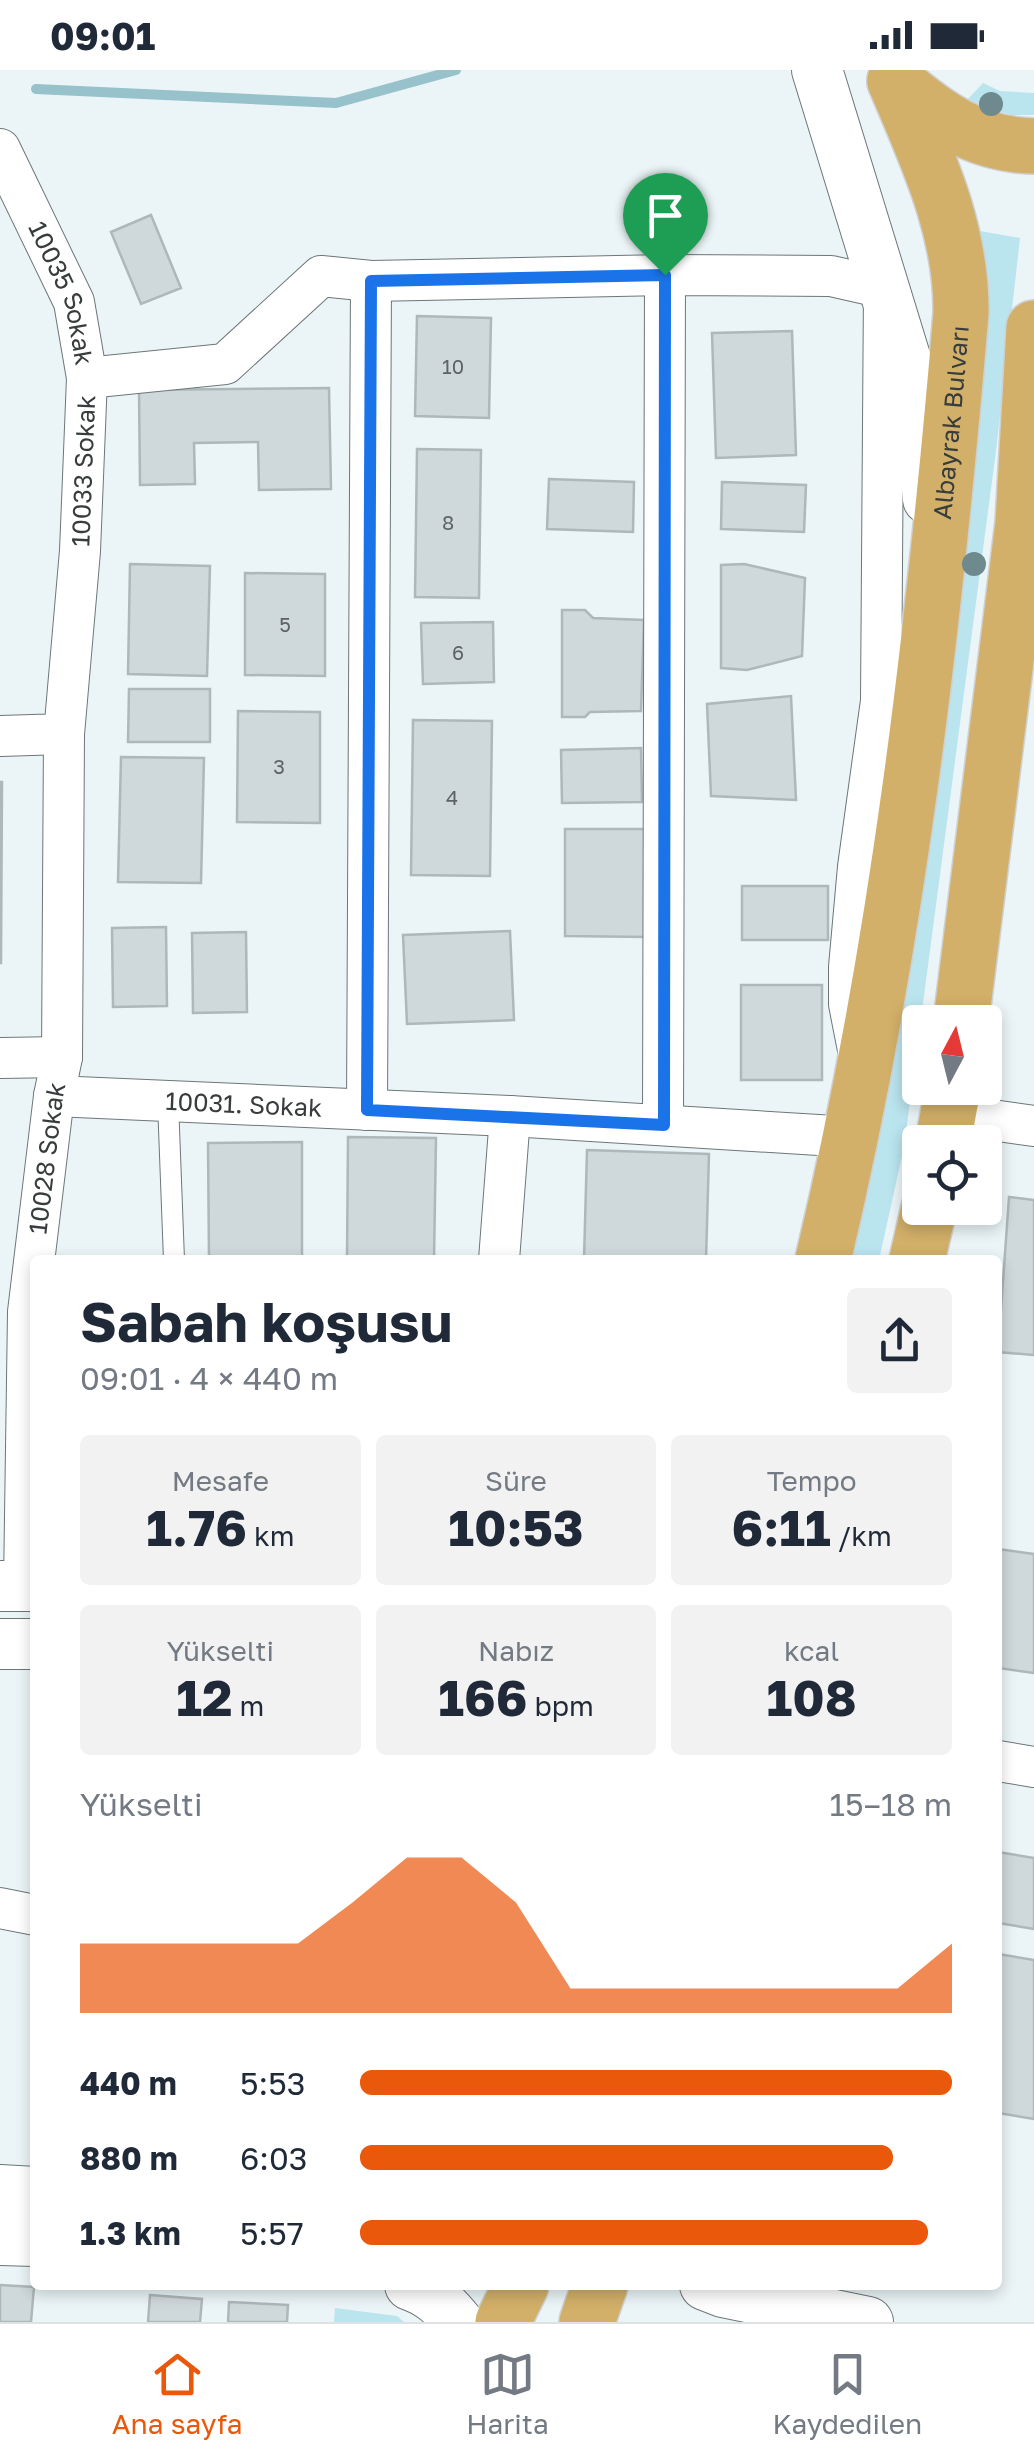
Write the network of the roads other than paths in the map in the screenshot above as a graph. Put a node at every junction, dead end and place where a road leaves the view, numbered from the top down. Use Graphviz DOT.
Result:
graph roads {
  1 [pos="817,70"];
  2 [pos="891,76"];
  3 [pos="1034,146"];
  4 [pos="3,166"];
  5 [pos="15,214"];
  6 [pos="665,275"];
  7 [pos="371,281"];
  8 [pos="884,288"];
  9 [pos="1034,328"];
  10 [pos="87,378"];
  11 [pos="1032,394"];
  12 [pos="1028,524"];
  13 [pos="934,591"];
  14 [pos="881,701"];
  15 [pos="64,734"];
  16 [pos="0,736"];
  17 [pos="909,775"];
  18 [pos="963,1005"];
  19 [pos="62,1057"];
  20 [pos="0,1058"];
  21 [pos="864,1064"];
  22 [pos="54,1096"];
  23 [pos="168,1102"];
  24 [pos="367,1110"];
  25 [pos="949,1115"];
  26 [pos="510,1116"];
  27 [pos="664,1125"];
  28 [pos="1034,1126"];
  29 [pos="851,1137"];
  30 [pos="925,1225"];
  31 [pos="174,1255"];
  32 [pos="498,1255"];
  33 [pos="824,1255"];
  34 [pos="918,1255"];
  35 [pos="14,1312"];
  36 [pos="30,1354"];
  37 [pos="30,1378"];
  38 [pos="20,1586"];
  39 [pos="0,1644"];
  40 [pos="30,1644"];
  41 [pos="1002,1761"];
  42 [pos="1034,1766"];
  43 [pos="0,1908"];
  44 [pos="30,1914"];
  45 [pos="0,2190"];
  46 [pos="30,2192"];
  47 [pos="0,2240"];
  48 [pos="30,2241"];
  49 [pos="425,2290"];
  50 [pos="519,2290"];
  51 [pos="598,2290"];
  52 [pos="718,2290"];
  53 [pos="458,2322"];
  54 [pos="503,2322"];
  55 [pos="588,2322"];
  56 [pos="868,2322"];
  1 -- 8 [label="street"];
  2 -- 3 [label="main road"];
  2 -- 13 [label="main road, Albayrak Bulvarı"];
  4 -- 5 [label="street, 10035 Sokak"];
  5 -- 10 [label="street, 10035 Sokak"];
  6 -- 7 [label="street, 10033 Sokak"];
  6 -- 8 [label="street, 10033 Sokak"];
  6 -- 27 [label="street"];
  7 -- 10 [label="street, 10033 Sokak"];
  7 -- 24 [label="street"];
  8 -- 13 [label="street"];
  8 -- 14 [label="street, Albayrak Bulvarı"];
  9 -- 11 [label="main road"];
  10 -- 15 [label="street, 10033 Sokak"];
  11 -- 12 [label="main road"];
  12 -- 18 [label="main road"];
  13 -- 17 [label="main road, Albayrak Bulvarı"];
  14 -- 17 [label="street, Albayrak Bulvarı"];
  14 -- 21 [label="street, Albayrak Bulvarı"];
  15 -- 16 [label="street"];
  15 -- 19 [label="street, 10028 Sokak"];
  17 -- 21 [label="main road, Albayrak Bulvarı"];
  19 -- 20 [label="street"];
  19 -- 22 [label="street, 10028 Sokak"];
  21 -- 29 [label="main road, Albayrak Bulvarı"];
  22 -- 23 [label="street, 10031. Sokak"];
  22 -- 35 [label="street, 10028 Sokak"];
  23 -- 24 [label="street, 10031. Sokak"];
  23 -- 31 [label="lane"];
  24 -- 26 [label="street, 10031. Sokak"];
  25 -- 28 [label="street"];
  26 -- 27 [label="street, 10031. Sokak"];
  26 -- 32 [label="street"];
  27 -- 29 [label="street, 10031. Sokak"];
  29 -- 33 [label="main road, Albayrak Bulvarı"];
  30 -- 34 [label="main road"];
  35 -- 36 [label="street, 10028 Sokak"];
  37 -- 38 [label="street, 10028 Sokak"];
  39 -- 40 [label="street"];
  41 -- 42 [label="street"];
  43 -- 44 [label="street"];
  45 -- 46 [label="street"];
  47 -- 48 [label="street"];
  49 -- 53 [label="street"];
  50 -- 54 [label="main road"];
  51 -- 55 [label="main road"];
  52 -- 56 [label="street"];
}
